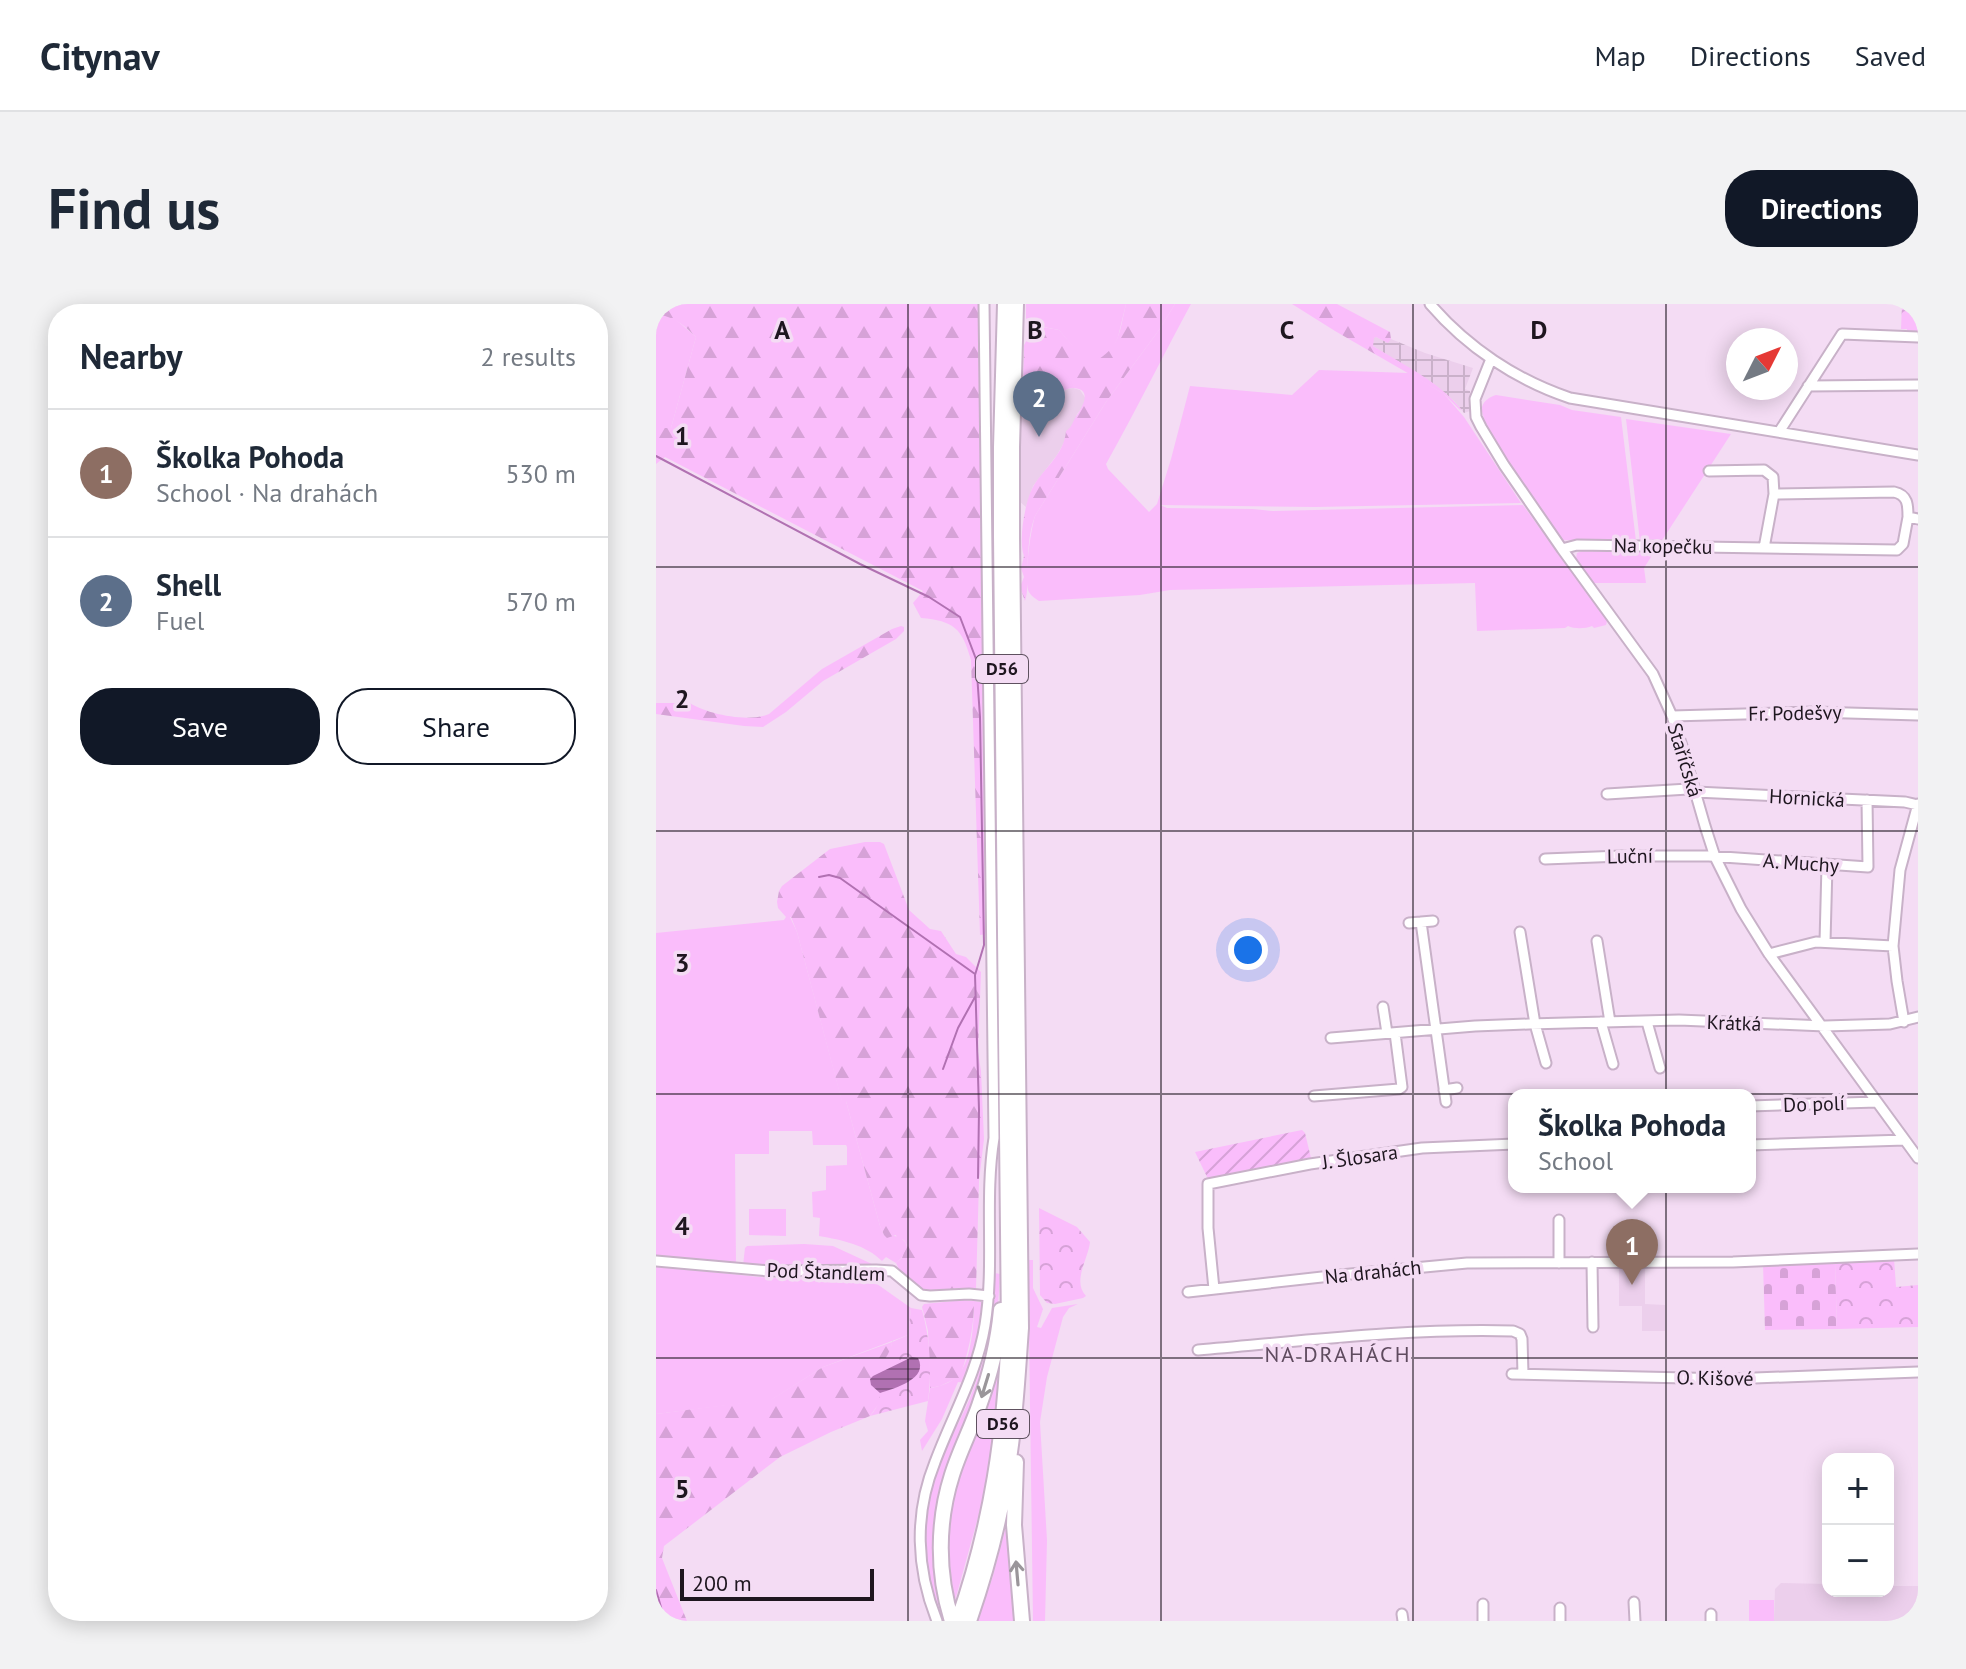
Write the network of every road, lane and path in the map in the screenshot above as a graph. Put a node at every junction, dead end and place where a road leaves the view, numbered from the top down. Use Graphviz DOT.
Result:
graph roads {
  1 [pos="984,304"];
  2 [pos="1005,304"];
  3 [pos="1016,304"];
  4 [pos="1430,304"];
  5 [pos="1918,337"];
  6 [pos="1491,359"];
  7 [pos="1918,385"];
  8 [pos="1808,386"];
  9 [pos="1779,432"];
  10 [pos="1918,455"];
  11 [pos="1709,471"];
  12 [pos="1774,494"];
  13 [pos="1913,518"];
  14 [pos="1764,548"];
  15 [pos="1562,549"];
  16 [pos="1918,715"];
  17 [pos="1672,716"];
  18 [pos="1696,792"];
  19 [pos="1607,794"];
  20 [pos="1867,800"];
  21 [pos="1918,804"];
  22 [pos="1715,857"];
  23 [pos="1545,859"];
  24 [pos="1827,865"];
  25 [pos="1433,921"];
  26 [pos="1421,922"];
  27 [pos="1409,923"];
  28 [pos="1520,932"];
  29 [pos="1597,941"];
  30 [pos="1825,942"];
  31 [pos="1893,946"];
  32 [pos="1769,954"];
  33 [pos="1383,1007"];
  34 [pos="1918,1017"];
  35 [pos="1605,1022"];
  36 [pos="1647,1022"];
  37 [pos="1904,1022"];
  38 [pos="1535,1024"];
  39 [pos="1820,1025"];
  40 [pos="1436,1029"];
  41 [pos="1391,1033"];
  42 [pos="1331,1038"];
  43 [pos="1546,1063"];
  44 [pos="1613,1064"];
  45 [pos="1660,1068"];
  46 [pos="1457,1088"];
  47 [pos="1444,1090"];
  48 [pos="1314,1096"];
  49 [pos="1446,1102"];
  50 [pos="1877,1102"];
  51 [pos="1756,1106"];
  52 [pos="1905,1140"];
  53 [pos="1508,1144"];
  54 [pos="1756,1145"];
  55 [pos="1918,1158"];
  56 [pos="1559,1220"];
  57 [pos="1008,1226"];
  58 [pos="1918,1254"];
  59 [pos="656,1261"];
  60 [pos="1592,1262"];
  61 [pos="1559,1263"];
  62 [pos="1214,1289"];
  63 [pos="1188,1292"];
  64 [pos="989,1296"];
  65 [pos="1593,1327"];
  66 [pos="1198,1350"];
  67 [pos="1918,1372"];
  68 [pos="1017,1396"];
  69 [pos="1634,1602"];
  70 [pos="1483,1604"];
  71 [pos="1560,1608"];
  72 [pos="936,1616"];
  73 [pos="955,1621"];
  74 [pos="969,1621"];
  75 [pos="1022,1621"];
  76 [pos="1483,1621"];
  77 [pos="1560,1621"];
  78 [pos="1635,1621"];
  1 -- 64 [label="street"];
  2 -- 57 [label="highway, D56"];
  3 -- 68 [label="highway, D56"];
  4 -- 6 [label="street"];
  5 -- 8 [label="street"];
  6 -- 9 [label="street"];
  6 -- 15 [label="street, Staříčská"];
  7 -- 8 [label="street"];
  8 -- 9 [label="street"];
  9 -- 10 [label="street"];
  11 -- 12 [label="street"];
  12 -- 13 [label="street, Na kopečku"];
  12 -- 14 [label="street"];
  13 -- 14 [label="street, Na kopečku"];
  14 -- 15 [label="street, Na kopečku"];
  15 -- 17 [label="street, Staříčská"];
  16 -- 17 [label="street, Fr. Podešvy"];
  17 -- 18 [label="street, Staříčská"];
  18 -- 19 [label="street, Hornická"];
  18 -- 20 [label="street, Hornická"];
  18 -- 22 [label="street, Staříčská"];
  20 -- 21 [label="street, Hornická"];
  20 -- 24 [label="street, A. Muchy"];
  21 -- 31 [label="street"];
  22 -- 23 [label="street, Luční"];
  22 -- 24 [label="street, A. Muchy"];
  22 -- 32 [label="street, Staříčská"];
  24 -- 30 [label="street"];
  25 -- 26 [label="street"];
  26 -- 27 [label="street"];
  26 -- 40 [label="street"];
  28 -- 38 [label="street"];
  29 -- 35 [label="street"];
  30 -- 31 [label="street"];
  30 -- 32 [label="street"];
  31 -- 37 [label="street"];
  32 -- 39 [label="street, Staříčská"];
  33 -- 41 [label="street"];
  34 -- 37 [label="street, Krátká"];
  35 -- 36 [label="street, Krátká"];
  35 -- 38 [label="street, Krátká"];
  35 -- 44 [label="street"];
  36 -- 39 [label="street, Krátká"];
  36 -- 45 [label="street"];
  37 -- 39 [label="street, Krátká"];
  38 -- 40 [label="street, Krátká"];
  38 -- 43 [label="street"];
  39 -- 50 [label="street, Staříčská"];
  40 -- 41 [label="street, Krátká"];
  40 -- 47 [label="street"];
  41 -- 42 [label="street, Krátká"];
  41 -- 48 [label="street"];
  46 -- 47 [label="street"];
  47 -- 49 [label="street"];
  50 -- 51 [label="street, Do polí"];
  50 -- 52 [label="street, Staříčská"];
  52 -- 54 [label="street"];
  52 -- 55 [label="street, Staříčská"];
  53 -- 62 [label="street, J. Šlosara"];
  56 -- 61 [label="street"];
  57 -- 73 [label="highway, D56"];
  57 -- 73 [label="highway, one-way"];
  58 -- 60 [label="street, Na drahách"];
  59 -- 64 [label="street, Pod Štandlem"];
  60 -- 61 [label="street, Na drahách"];
  60 -- 65 [label="street"];
  61 -- 62 [label="street, Na drahách"];
  62 -- 63 [label="street, Na drahách"];
  64 -- 72 [label="street"];
  66 -- 67 [label="street, O. Kišové"];
  68 -- 74 [label="highway, D56"];
  75 -- 68 [label="highway, one-way"];
  69 -- 78 [label="street"];
  70 -- 76 [label="street"];
  71 -- 77 [label="street"];
}
